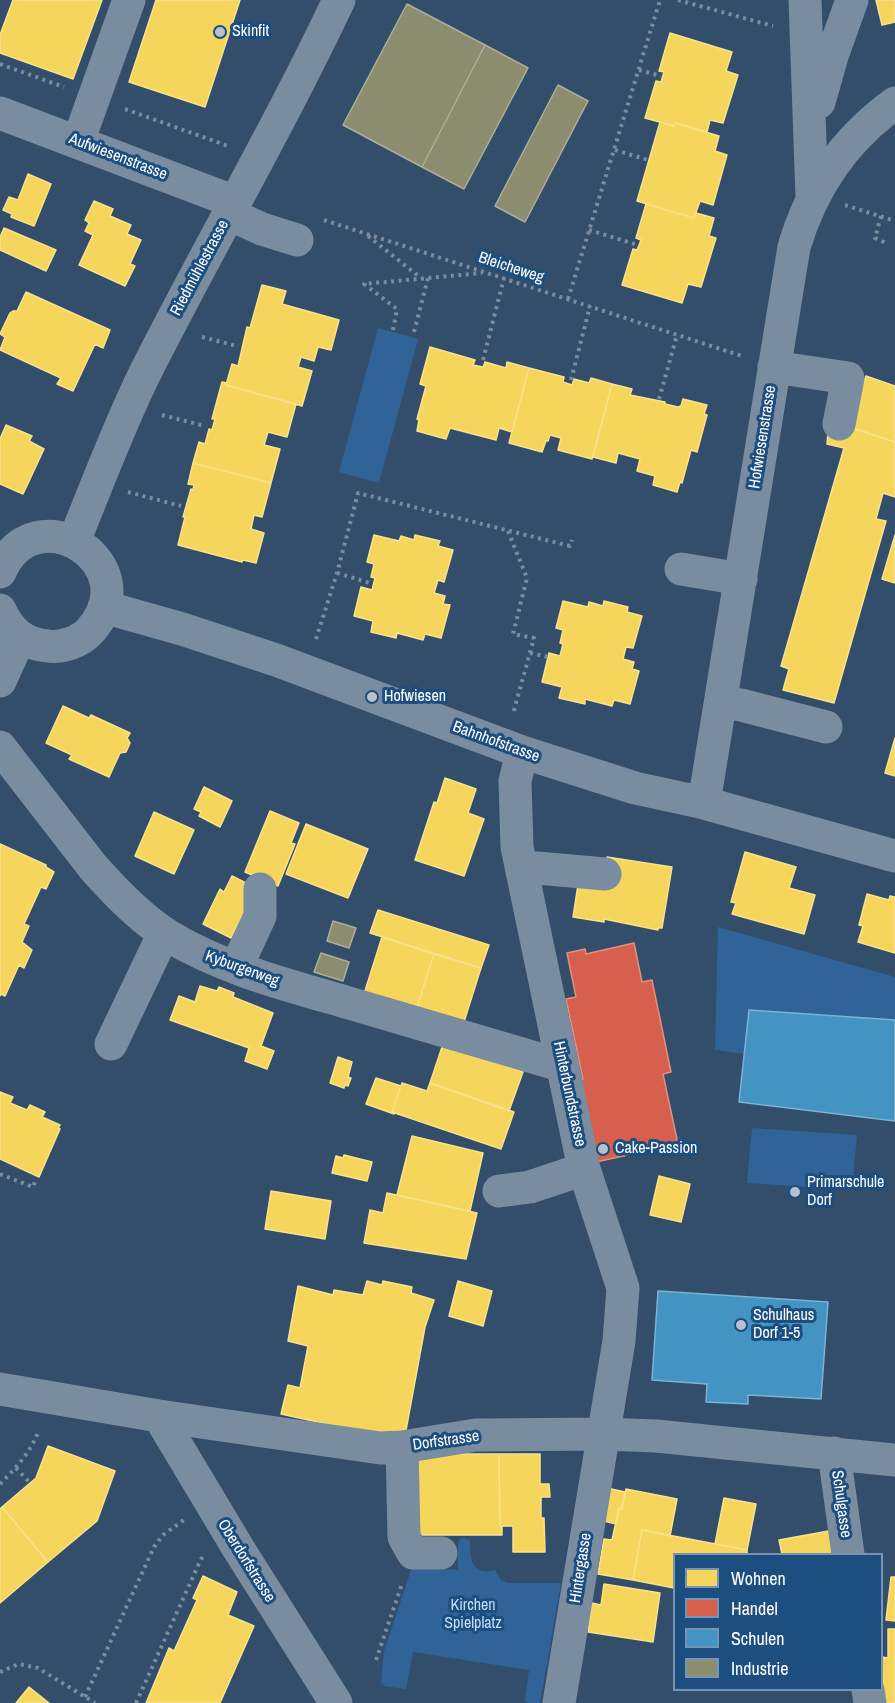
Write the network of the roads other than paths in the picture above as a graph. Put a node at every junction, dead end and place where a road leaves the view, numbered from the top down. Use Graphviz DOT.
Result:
graph roads {
  1 [pos="129,0"];
  2 [pos="339,0"];
  3 [pos="805,0"];
  4 [pos="840,0"];
  5 [pos="852,0"];
  6 [pos="832,56"];
  7 [pos="895,103"];
  8 [pos="0,113"];
  9 [pos="810,133"];
  10 [pos="78,142"];
  11 [pos="824,200"];
  12 [pos="232,208"];
  13 [pos="297,240"];
  14 [pos="774,367"];
  15 [pos="839,424"];
  16 [pos="74,541"];
  17 [pos="681,569"];
  18 [pos="0,571"];
  19 [pos="741,579"];
  20 [pos="104,607"];
  21 [pos="0,610"];
  22 [pos="20,637"];
  23 [pos="0,681"];
  24 [pos="721,702"];
  25 [pos="826,727"];
  26 [pos="0,747"];
  27 [pos="522,752"];
  28 [pos="704,803"];
  29 [pos="895,856"];
  30 [pos="522,872"];
  31 [pos="604,874"];
  32 [pos="260,889"];
  33 [pos="164,933"];
  34 [pos="236,968"];
  35 [pos="111,1044"];
  36 [pos="563,1066"];
  37 [pos="584,1169"];
  38 [pos="498,1191"];
  39 [pos="0,1389"];
  40 [pos="159,1416"];
  41 [pos="604,1434"];
  42 [pos="402,1447"];
  43 [pos="834,1453"];
  44 [pos="895,1460"];
  45 [pos="441,1552"];
  46 [pos="848,1553"];
  47 [pos="336,1703"];
  48 [pos="559,1703"];
  1 -- 10 [label="street"];
  2 -- 12 [label="street, Riedmühlestrasse"];
  3 -- 9 [label="street"];
  4 -- 6 [label="street"];
  5 -- 6 [label="street"];
  6 -- 9 [label="street"];
  7 -- 11 [label="street, Hofwiesenstrasse"];
  8 -- 10 [label="street, Aufwiesenstrasse"];
  9 -- 11 [label="street"];
  10 -- 12 [label="street, Aufwiesenstrasse"];
  11 -- 14 [label="street, Hofwiesenstrasse"];
  12 -- 13 [label="street, Aufwiesenstrasse"];
  12 -- 16 [label="street, Riedmühlestrasse"];
  14 -- 15 [label="street"];
  14 -- 19 [label="street, Hofwiesenstrasse"];
  16 -- 18 [label="street"];
  16 -- 20 [label="street"];
  17 -- 19 [label="street"];
  19 -- 24 [label="street, Hofwiesenstrasse"];
  20 -- 22 [label="street"];
  20 -- 27 [label="street, Bahnhofstrasse"];
  21 -- 22 [label="street"];
  22 -- 23 [label="street"];
  24 -- 25 [label="street"];
  24 -- 28 [label="street, Hofwiesenstrasse"];
  26 -- 33 [label="street, Kyburgerweg"];
  27 -- 28 [label="street, Bahnhofstrasse"];
  27 -- 30 [label="street, Hinterbundstrasse"];
  28 -- 29 [label="street, Bahnhofstrasse"];
  30 -- 31 [label="street"];
  30 -- 36 [label="street, Hinterbundstrasse"];
  32 -- 34 [label="street"];
  33 -- 34 [label="street, Kyburgerweg"];
  33 -- 35 [label="street"];
  34 -- 36 [label="street, Kyburgerweg"];
  36 -- 37 [label="street, Hinterbundstrasse"];
  37 -- 38 [label="street"];
  37 -- 41 [label="street, Hinterbundstrasse"];
  39 -- 40 [label="street, Dorfstrasse"];
  40 -- 42 [label="street, Dorfstrasse"];
  40 -- 47 [label="street, Oberdorfstrasse"];
  41 -- 42 [label="street, Dorfstrasse"];
  41 -- 43 [label="street, Dorfstrasse"];
  41 -- 48 [label="street, Hintergasse"];
  42 -- 45 [label="street"];
  43 -- 44 [label="street, Dorfstrasse"];
  43 -- 46 [label="street, Schulgasse"];
}
